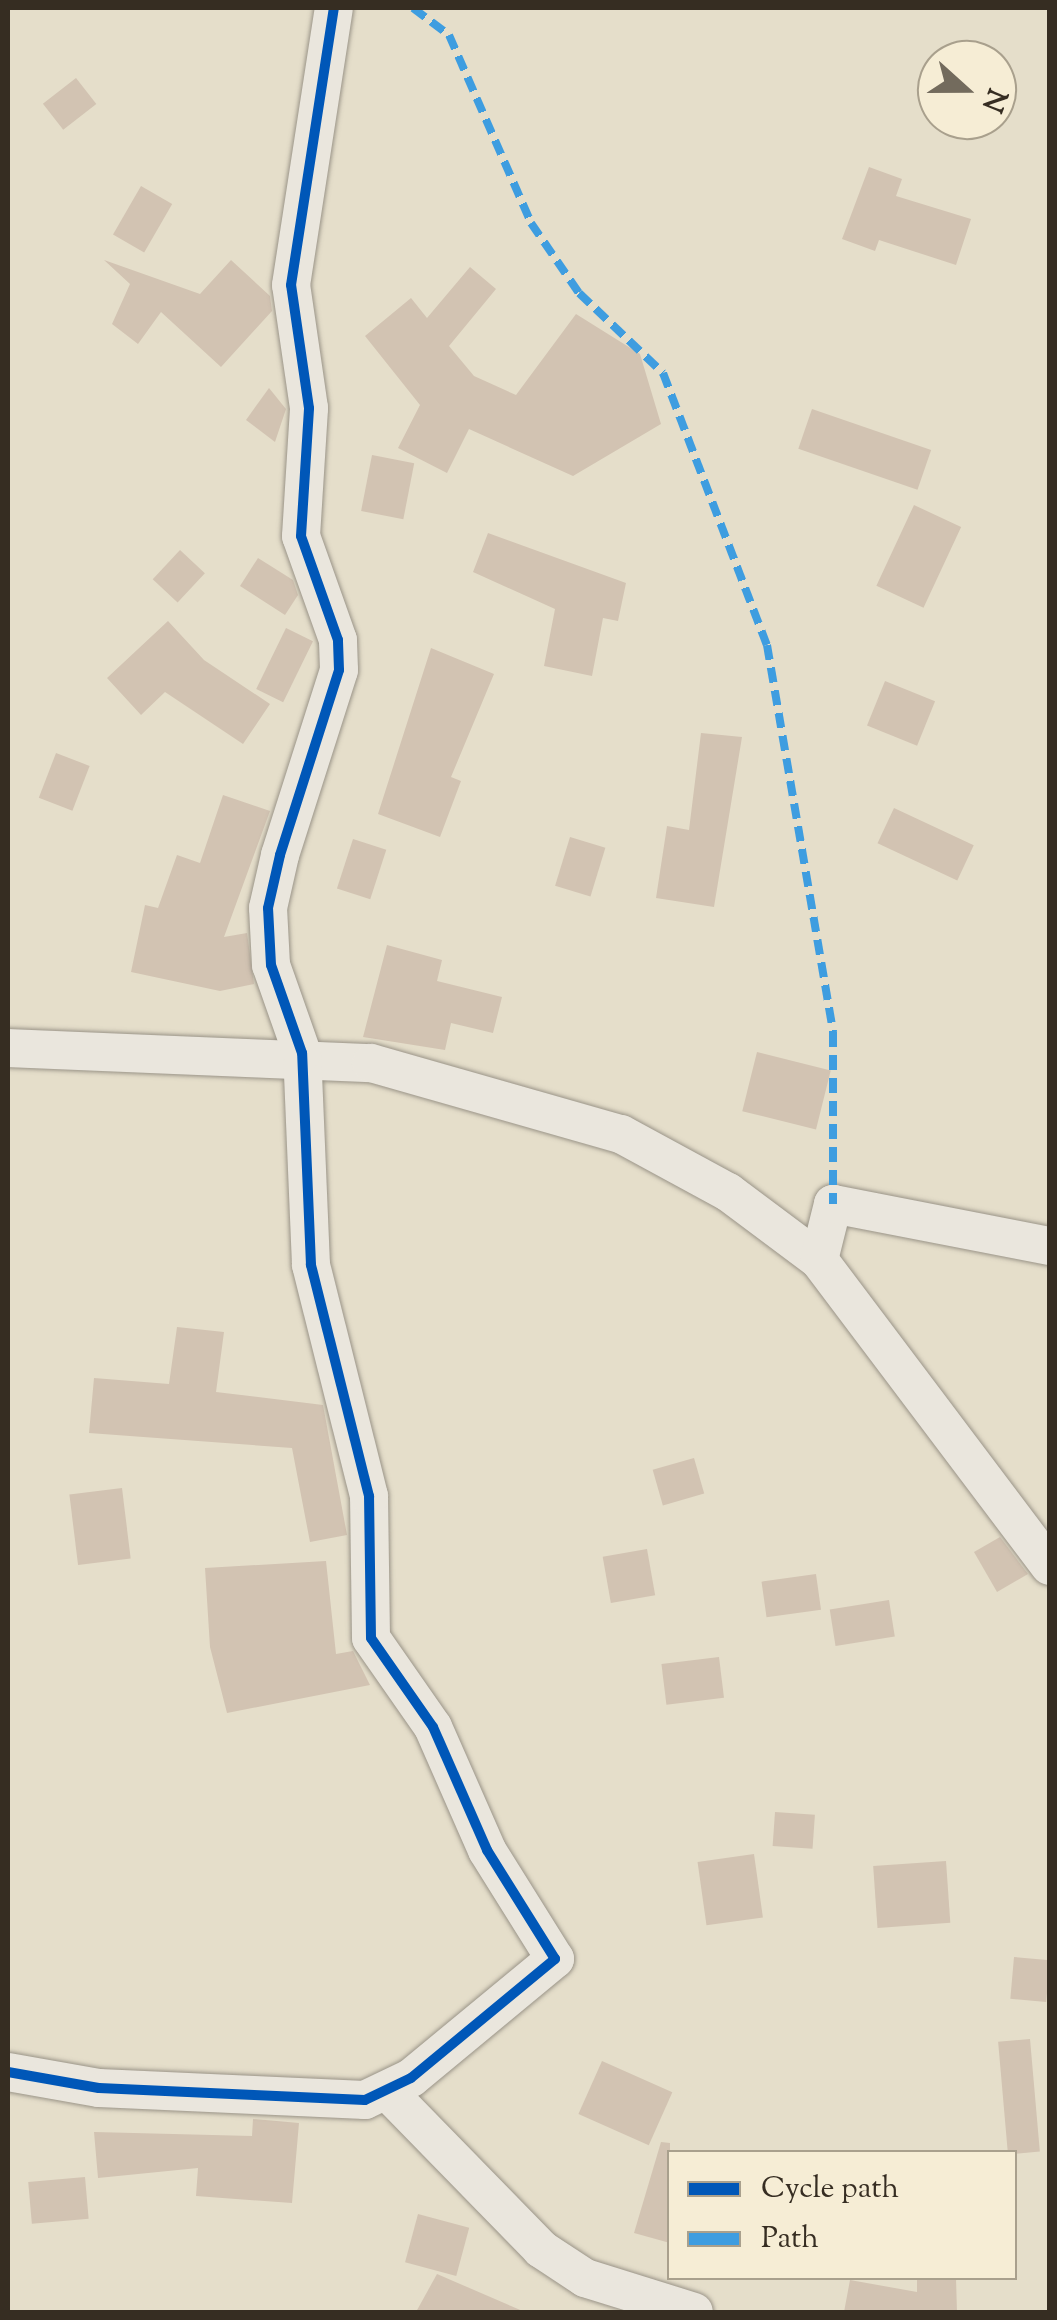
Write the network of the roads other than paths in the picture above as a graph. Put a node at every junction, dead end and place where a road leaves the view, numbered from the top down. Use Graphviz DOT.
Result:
graph roads {
  1 [pos="334,8"];
  2 [pos="8,1048"];
  3 [pos="302,1054"];
  4 [pos="1050,1246"];
  5 [pos="819,1260"];
  6 [pos="1050,1566"];
  7 [pos="8,2072"];
  8 [pos="389,2093"];
  9 [pos="694,2312"];
  1 -- 3 [label="street"];
  2 -- 3 [label="street"];
  3 -- 5 [label="street"];
  3 -- 8 [label="street"];
  4 -- 5 [label="street"];
  5 -- 6 [label="street"];
  7 -- 8 [label="street"];
  8 -- 9 [label="street"];
}
